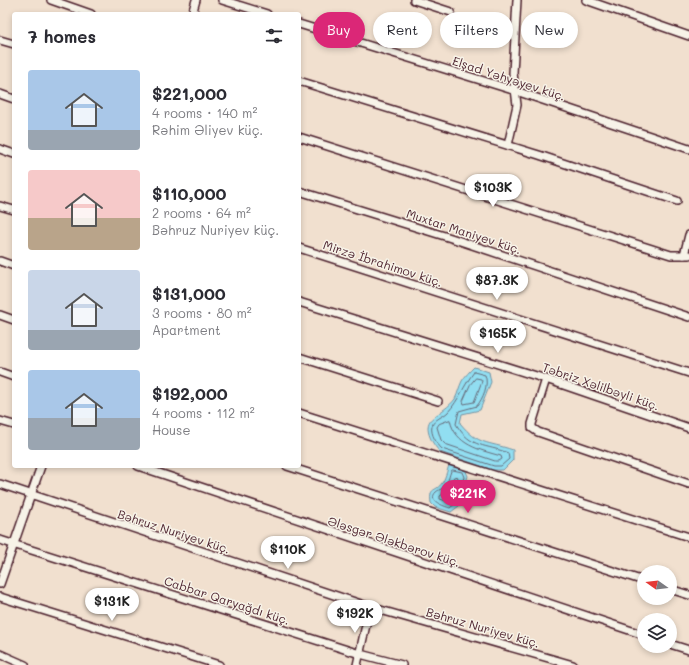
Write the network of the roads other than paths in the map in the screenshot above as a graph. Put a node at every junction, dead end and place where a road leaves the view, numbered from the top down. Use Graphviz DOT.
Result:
graph roads {
  1 [pos="51,0"];
  2 [pos="196,0"];
  3 [pos="222,0"];
  4 [pos="414,0"];
  5 [pos="518,0"];
  6 [pos="586,0"];
  7 [pos="86,12"];
  8 [pos="193,12"];
  9 [pos="261,12"];
  10 [pos="451,12"];
  11 [pos="301,25"];
  12 [pos="689,36"];
  13 [pos="0,40"];
  14 [pos="12,43"];
  15 [pos="301,82"];
  16 [pos="516,91"];
  17 [pos="0,94"];
  18 [pos="12,98"];
  19 [pos="301,138"];
  20 [pos="508,145"];
  21 [pos="0,149"];
  22 [pos="689,149"];
  23 [pos="12,153"];
  24 [pos="301,192"];
  25 [pos="677,201"];
  26 [pos="0,206"];
  27 [pos="12,209"];
  28 [pos="689,235"];
  29 [pos="301,249"];
  30 [pos="686,255"];
  31 [pos="0,261"];
  32 [pos="12,265"];
  33 [pos="301,303"];
  34 [pos="0,316"];
  35 [pos="689,317"];
  36 [pos="12,319"];
  37 [pos="301,358"];
  38 [pos="0,372"];
  39 [pos="689,373"];
  40 [pos="12,376"];
  41 [pos="546,379"];
  42 [pos="438,401"];
  43 [pos="301,414"];
  44 [pos="0,421"];
  45 [pos="12,424"];
  46 [pos="689,428"];
  47 [pos="40,468"];
  48 [pos="144,468"];
  49 [pos="293,468"];
  50 [pos="0,484"];
  51 [pos="689,484"];
  52 [pos="32,495"];
  53 [pos="689,537"];
  54 [pos="0,540"];
  55 [pos="14,544"];
  56 [pos="637,579"];
  57 [pos="0,584"];
  58 [pos="677,591"];
  59 [pos="689,595"];
  60 [pos="0,597"];
  61 [pos="370,607"];
  62 [pos="637,633"];
  63 [pos="677,646"];
  64 [pos="689,650"];
  65 [pos="0,654"];
  66 [pos="360,654"];
  67 [pos="25,665"];
  68 [pos="219,665"];
  69 [pos="357,665"];
  70 [pos="402,665"];
  71 [pos="573,665"];
  1 -- 7 [label="street"];
  2 -- 8 [label="street"];
  3 -- 9 [label="street"];
  4 -- 10 [label="street"];
  5 -- 16 [label="street"];
  6 -- 12 [label="street"];
  11 -- 16 [label="street, Elşad Yəhyəyev küç."];
  13 -- 14 [label="street"];
  15 -- 20 [label="street"];
  16 -- 20 [label="street"];
  16 -- 22 [label="street, Elşad Yəhyəyev küç."];
  17 -- 18 [label="street"];
  19 -- 30 [label="street"];
  20 -- 25 [label="street"];
  21 -- 23 [label="street"];
  24 -- 35 [label="street, Muxtar Maniyev küç."];
  26 -- 27 [label="street"];
  28 -- 30 [label="street"];
  29 -- 39 [label="street, Mirzə İbrahimov küç."];
  31 -- 32 [label="street"];
  33 -- 41 [label="street, Təbriz Xəlilbəyli küç."];
  34 -- 36 [label="street"];
  37 -- 42 [label="street"];
  38 -- 40 [label="street"];
  41 -- 46 [label="street, Təbriz Xəlilbəyli küç."];
  41 -- 51 [label="street"];
  43 -- 53 [label="street"];
  44 -- 45 [label="street"];
  47 -- 52 [label="street"];
  48 -- 62 [label="street, Ələsgər Ələkbərov küç."];
  49 -- 56 [label="street"];
  50 -- 52 [label="street, Bəhruz Nuriyev küç."];
  52 -- 55 [label="street"];
  52 -- 61 [label="street, Bəhruz Nuriyev küç."];
  54 -- 55 [label="street, Cabbar Qaryağdı küç."];
  55 -- 57 [label="street"];
  55 -- 66 [label="street, Cabbar Qaryağdı küç."];
  58 -- 59 [label="street"];
  60 -- 68 [label="street"];
  61 -- 66 [label="street"];
  61 -- 71 [label="street, Bəhruz Nuriyev küç."];
  63 -- 64 [label="street"];
  65 -- 67 [label="street"];
  66 -- 69 [label="street"];
  66 -- 70 [label="street, Cabbar Qaryağdı küç."];
}
